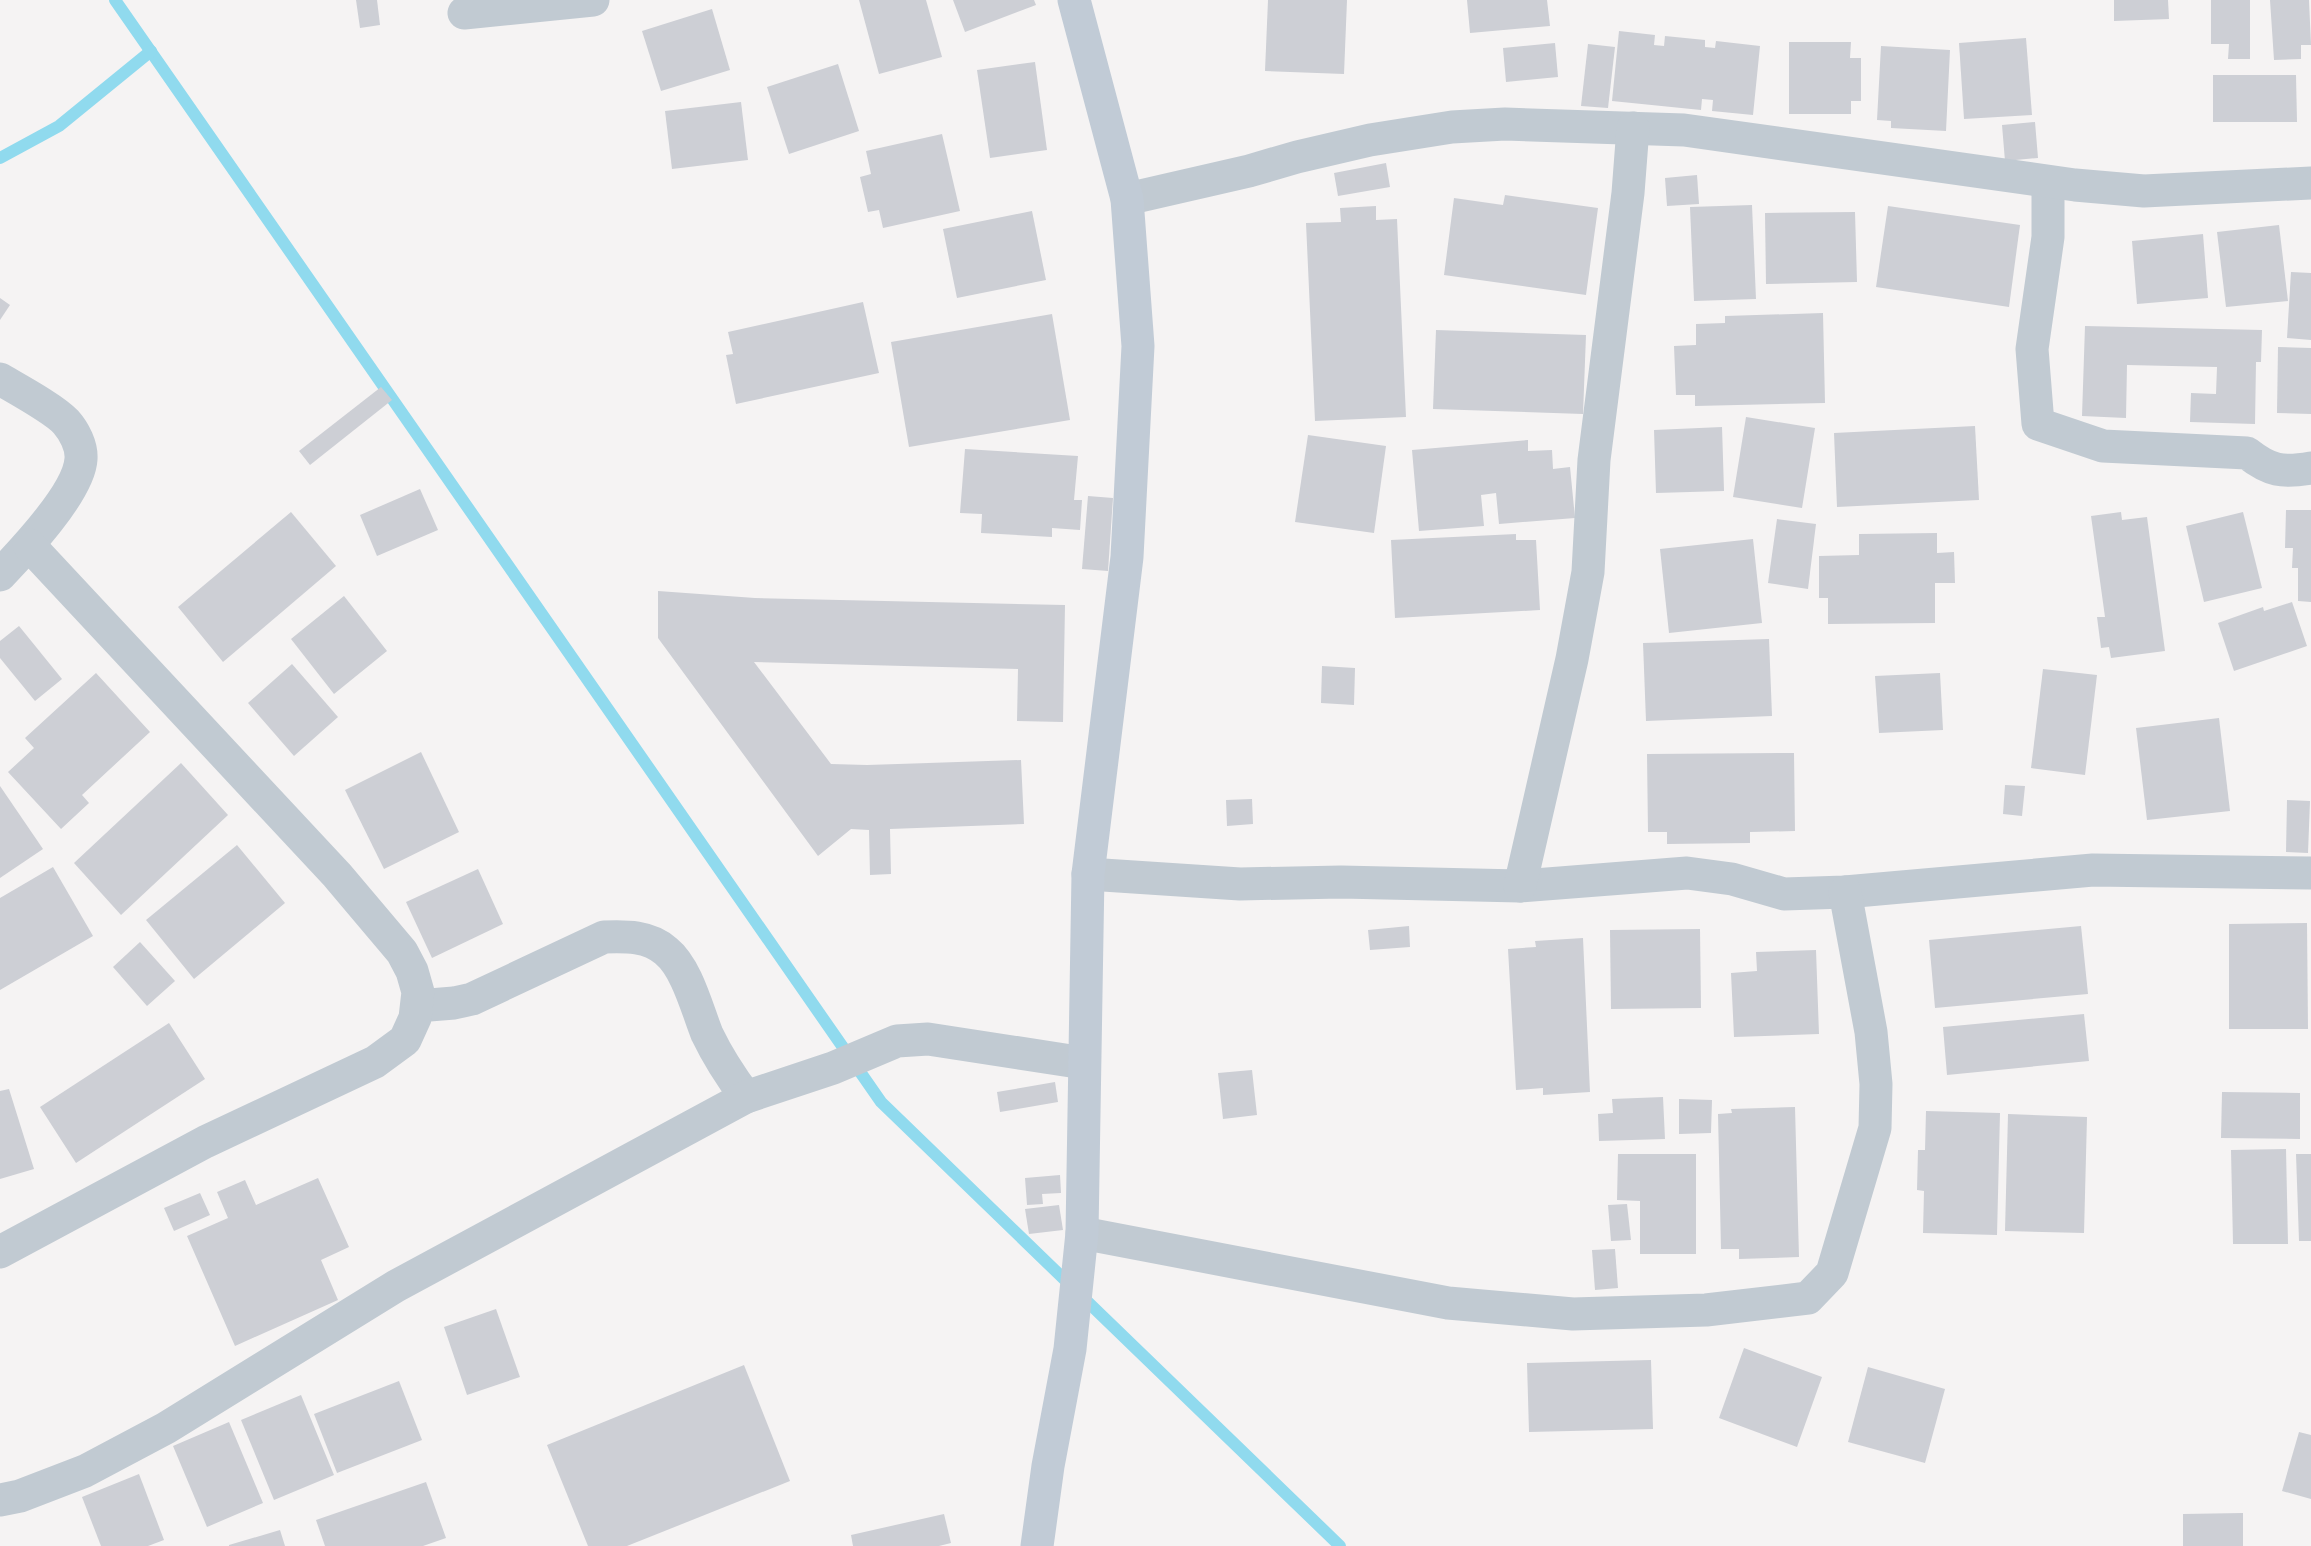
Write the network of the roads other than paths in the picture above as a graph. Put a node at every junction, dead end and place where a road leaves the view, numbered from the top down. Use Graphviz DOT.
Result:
graph roads {
  1 [pos="593,0"];
  2 [pos="1074,0"];
  3 [pos="464,13"];
  4 [pos="1633,128"];
  5 [pos="2048,182"];
  6 [pos="2311,183"];
  7 [pos="1127,199"];
  8 [pos="0,379"];
  9 [pos="2311,468"];
  10 [pos="30,544"];
  11 [pos="0,575"];
  12 [pos="2311,873"];
  13 [pos="1088,874"];
  14 [pos="1520,886"];
  15 [pos="1845,892"];
  16 [pos="417,1006"];
  17 [pos="1084,1063"];
  18 [pos="746,1097"];
  19 [pos="1082,1233"];
  20 [pos="0,1252"];
  21 [pos="0,1500"];
  22 [pos="1037,1546"];
  1 -- 3 [label="street"];
  2 -- 7 [label="street"];
  4 -- 5 [label="street"];
  4 -- 7 [label="street"];
  4 -- 14 [label="street"];
  5 -- 6 [label="street"];
  5 -- 9 [label="street"];
  7 -- 13 [label="street"];
  8 -- 10 [label="street"];
  10 -- 11 [label="street"];
  10 -- 16 [label="street"];
  12 -- 15 [label="street"];
  13 -- 14 [label="street"];
  13 -- 17 [label="street"];
  14 -- 15 [label="street"];
  15 -- 19 [label="street"];
  16 -- 18 [label="street"];
  16 -- 20 [label="street"];
  17 -- 18 [label="street"];
  17 -- 19 [label="street"];
  18 -- 21 [label="street"];
  19 -- 22 [label="street"];
}
